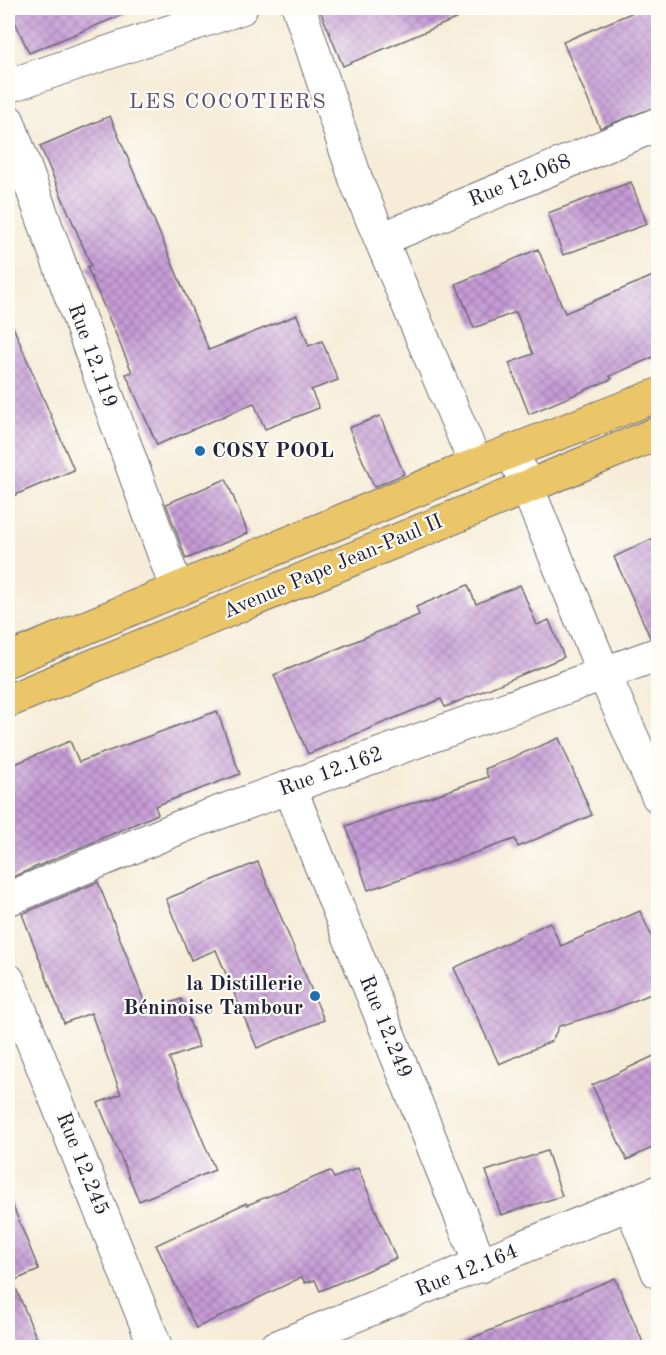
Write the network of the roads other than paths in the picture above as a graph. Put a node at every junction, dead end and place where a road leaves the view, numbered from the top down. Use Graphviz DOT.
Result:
graph roads {
  1 [pos="241,8"];
  2 [pos="299,8"];
  3 [pos="8,86"];
  4 [pos="8,121"];
  5 [pos="658,124"];
  6 [pos="382,239"];
  7 [pos="658,395"];
  8 [pos="658,434"];
  9 [pos="513,453"];
  10 [pos="476,465"];
  11 [pos="527,485"];
  12 [pos="177,590"];
  13 [pos="658,654"];
  14 [pos="8,660"];
  15 [pos="604,674"];
  16 [pos="8,701"];
  17 [pos="290,788"];
  18 [pos="658,796"];
  19 [pos="8,899"];
  20 [pos="8,980"];
  21 [pos="645,1198"];
  22 [pos="481,1266"];
  23 [pos="658,1272"];
  24 [pos="323,1339"];
  25 [pos="156,1347"];
  26 [pos="275,1347"];
  1 -- 3 [label="street"];
  2 -- 6 [label="street"];
  4 -- 12 [label="street, Rue 12.119"];
  5 -- 6 [label="street, Rue 12.068"];
  6 -- 10 [label="street"];
  7 -- 9 [label="main road, Avenue Pape Jean-Paul II"];
  8 -- 11 [label="main road, Avenue Pape Jean-Paul II"];
  9 -- 10 [label="main road, Avenue Pape Jean-Paul II"];
  9 -- 11 [label="street"];
  10 -- 12 [label="main road, Avenue Pape Jean-Paul II"];
  11 -- 15 [label="street"];
  11 -- 16 [label="main road, Avenue Pape Jean-Paul II"];
  12 -- 14 [label="main road, Avenue Pape Jean-Paul II"];
  13 -- 15 [label="street, Rue 12.162"];
  15 -- 17 [label="street, Rue 12.162"];
  15 -- 18 [label="street"];
  17 -- 19 [label="street, Rue 12.162"];
  17 -- 22 [label="street, Rue 12.249"];
  20 -- 25 [label="street, Rue 12.245"];
  21 -- 22 [label="street, Rue 12.164"];
  21 -- 23 [label="street"];
  22 -- 24 [label="street, Rue 12.164"];
  24 -- 26 [label="street, Rue 12.164"];
}
